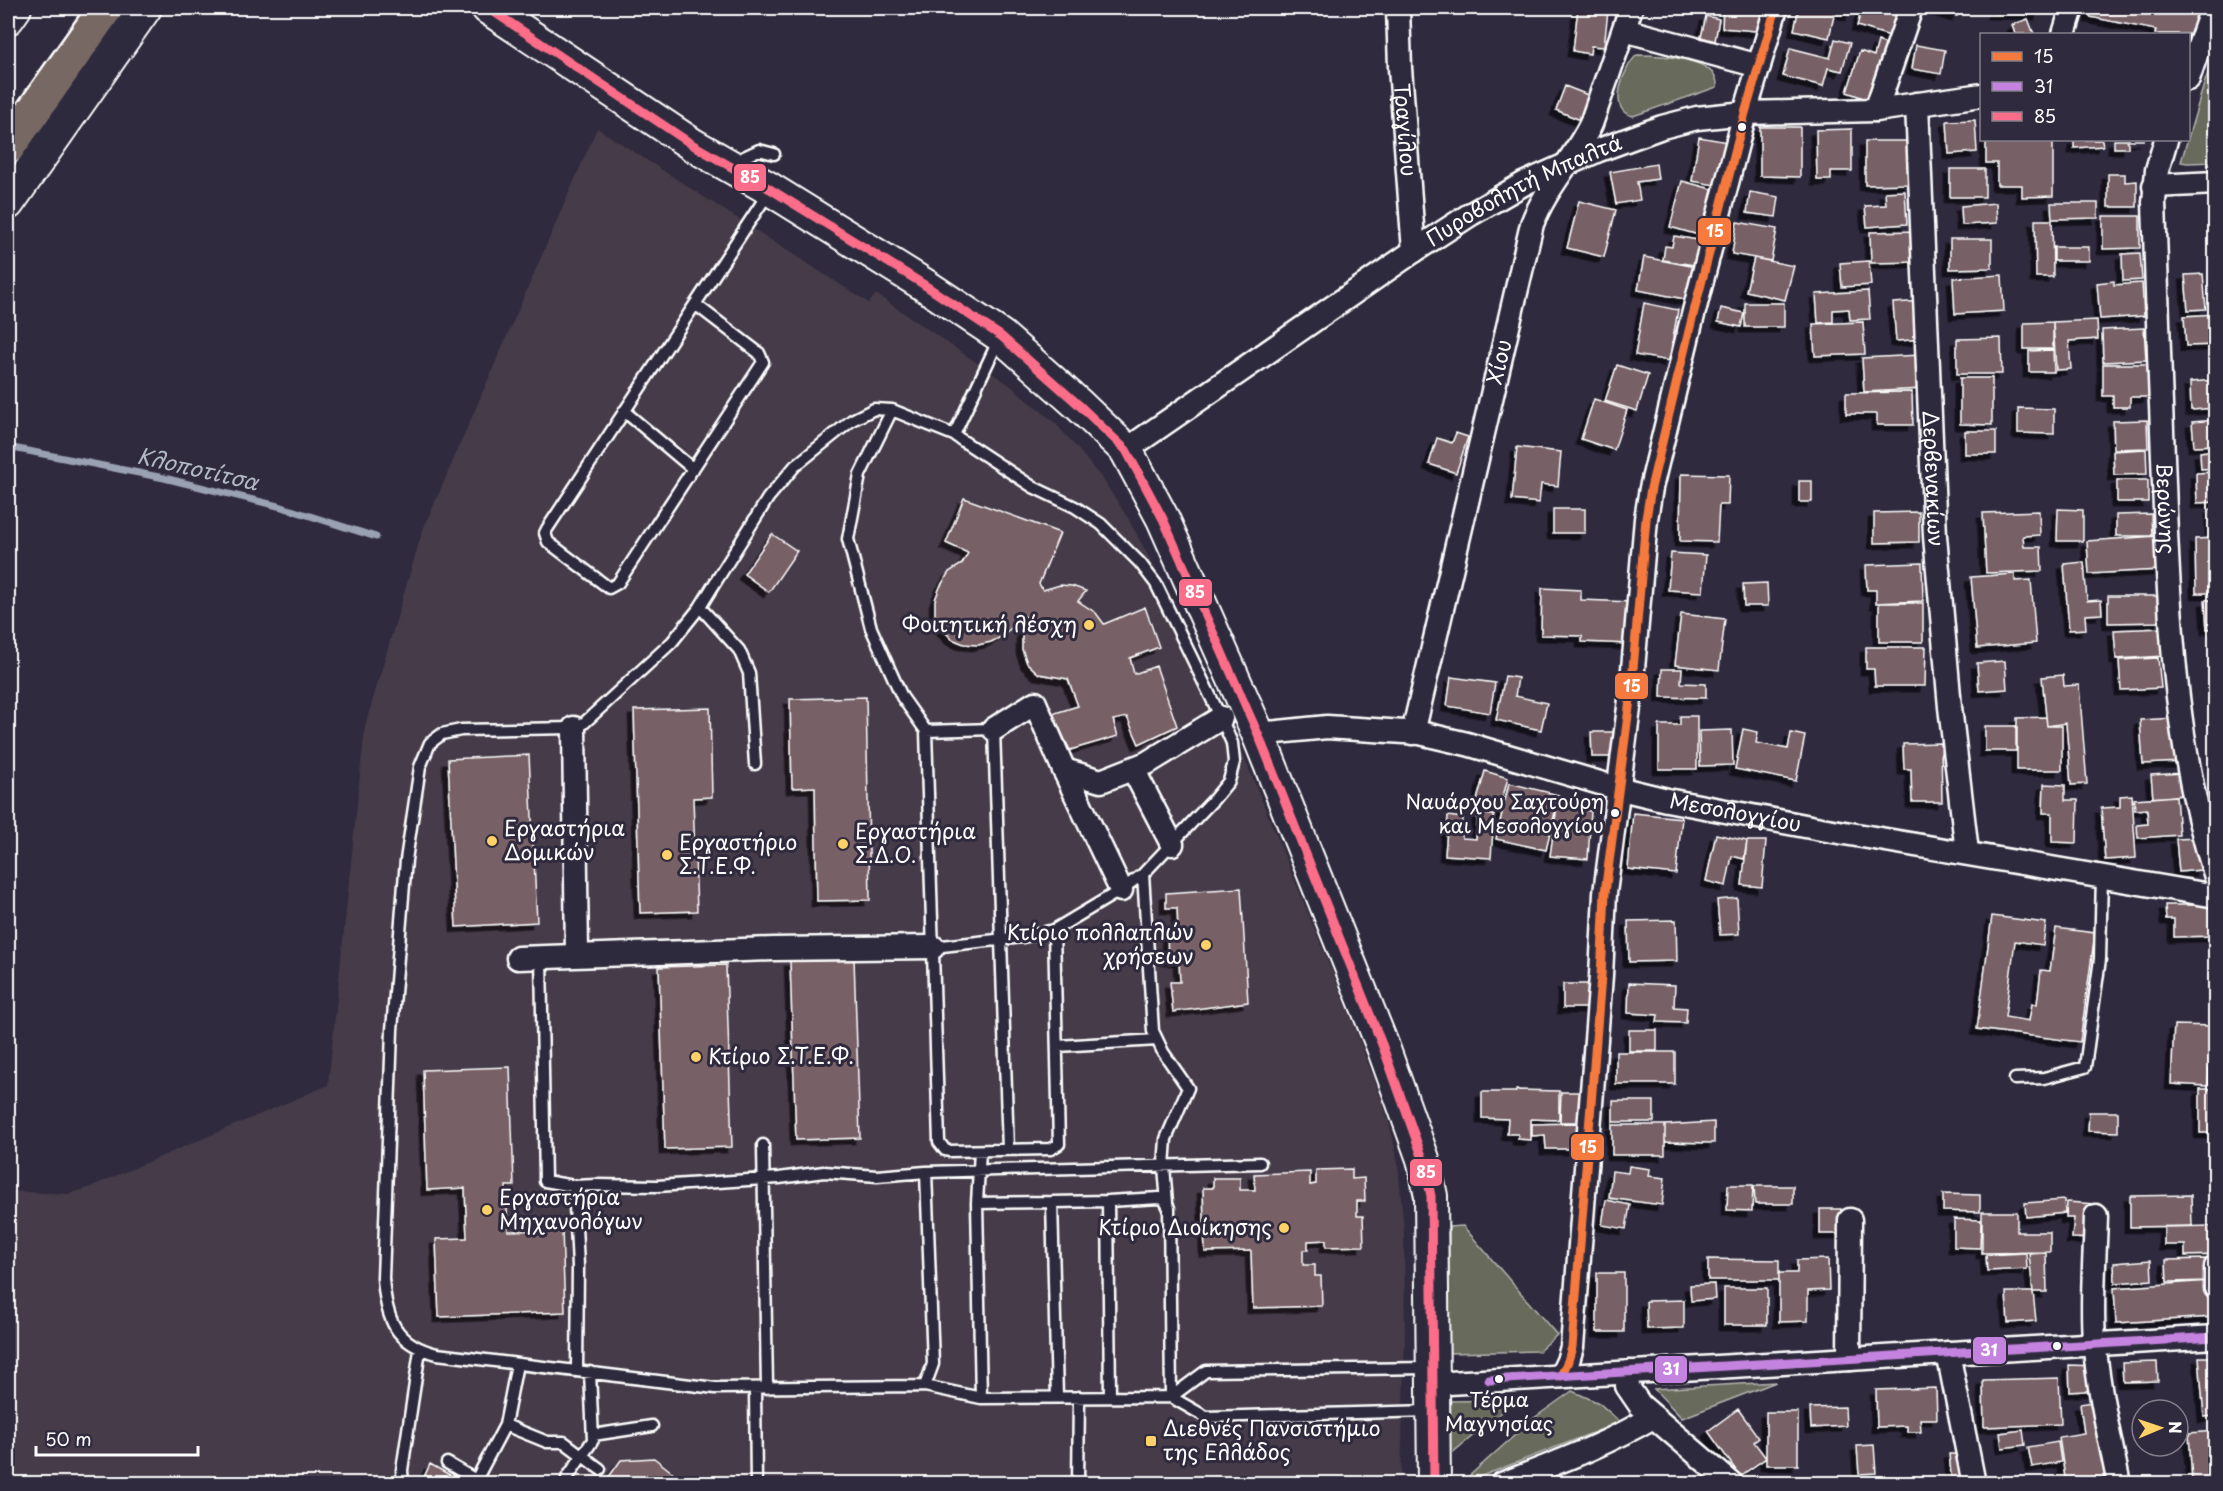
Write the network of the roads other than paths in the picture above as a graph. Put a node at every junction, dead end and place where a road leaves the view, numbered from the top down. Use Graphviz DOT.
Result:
graph roads {
  1 [pos="15,8"];
  2 [pos="106,8"];
  3 [pos="145,8"];
  4 [pos="488,8"];
  5 [pos="1398,8"];
  6 [pos="1631,8"];
  7 [pos="1776,8"];
  8 [pos="1911,8"];
  9 [pos="2072,8"];
  10 [pos="2212,8"];
  11 [pos="8,18"];
  12 [pos="1624,30"];
  13 [pos="2064,33"];
  14 [pos="1759,66"];
  15 [pos="2190,73"];
  16 [pos="1980,95"];
  17 [pos="1917,105"];
  18 [pos="1876,110"];
  19 [pos="1745,113"];
  20 [pos="2166,141"];
  21 [pos="8,147"];
  22 [pos="774,154"];
  23 [pos="1567,163"];
  24 [pos="735,169"];
  25 [pos="2216,183"];
  26 [pos="2154,186"];
  27 [pos="770,189"];
  28 [pos="8,203"];
  29 [pos="1414,251"];
  30 [pos="695,304"];
  31 [pos="1000,336"];
  32 [pos="892,410"];
  33 [pos="624,411"];
  34 [pos="954,435"];
  35 [pos="1126,450"];
  36 [pos="693,469"];
  37 [pos="700,608"];
  38 [pos="1221,718"];
  39 [pos="574,728"];
  40 [pos="994,729"];
  41 [pos="926,731"];
  42 [pos="1413,733"];
  43 [pos="1258,734"];
  44 [pos="755,764"];
  45 [pos="1133,769"];
  46 [pos="1064,770"];
  47 [pos="1617,788"];
  48 [pos="1172,844"];
  49 [pos="1967,852"];
  50 [pos="1143,874"];
  51 [pos="2102,876"];
  52 [pos="2216,876"];
  53 [pos="1121,890"];
  54 [pos="2216,896"];
  55 [pos="1054,930"];
  56 [pos="1001,939"];
  57 [pos="933,946"];
  58 [pos="577,956"];
  59 [pos="518,957"];
  60 [pos="541,957"];
  61 [pos="1157,1040"];
  62 [pos="1058,1046"];
  63 [pos="2014,1079"];
  64 [pos="764,1144"];
  65 [pos="1008,1150"];
  66 [pos="980,1151"];
  67 [pos="1260,1164"];
  68 [pos="1164,1166"];
  69 [pos="979,1170"];
  70 [pos="926,1172"];
  71 [pos="764,1178"];
  72 [pos="574,1186"];
  73 [pos="1107,1201"];
  74 [pos="1052,1202"];
  75 [pos="977,1203"];
  76 [pos="1167,1203"];
  77 [pos="2096,1216"];
  78 [pos="1850,1220"];
  79 [pos="2216,1268"];
  80 [pos="2216,1288"];
  81 [pos="2216,1337"];
  82 [pos="2095,1344"];
  83 [pos="420,1350"];
  84 [pos="1948,1353"];
  85 [pos="1849,1359"];
  86 [pos="517,1364"];
  87 [pos="577,1371"];
  88 [pos="1629,1371"];
  89 [pos="590,1372"];
  90 [pos="1561,1376"];
  91 [pos="925,1386"];
  92 [pos="755,1388"];
  93 [pos="767,1388"];
  94 [pos="1432,1388"];
  95 [pos="1057,1397"];
  96 [pos="1079,1397"];
  97 [pos="1110,1397"];
  98 [pos="1171,1397"];
  99 [pos="981,1398"];
  100 [pos="1653,1416"];
  101 [pos="505,1425"];
  102 [pos="652,1426"];
  103 [pos="593,1435"];
  104 [pos="583,1457"];
  105 [pos="447,1463"];
  106 [pos="600,1469"];
  107 [pos="1548,1475"];
  108 [pos="403,1484"];
  109 [pos="568,1484"];
  110 [pos="756,1484"];
  111 [pos="1078,1484"];
  112 [pos="1434,1484"];
  113 [pos="1502,1484"];
  114 [pos="1732,1484"];
  115 [pos="1974,1484"];
  116 [pos="2119,1484"];
  1 -- 11 [label="street"];
  2 -- 21 [label="main road"];
  3 -- 28 [label="street"];
  4 -- 24 [label="street"];
  5 -- 29 [label="street, Τραγίλου"];
  6 -- 12 [label="street, Χίου"];
  7 -- 14 [label="street"];
  8 -- 18 [label="street"];
  9 -- 13 [label="street"];
  10 -- 15 [label="street"];
  12 -- 14 [label="street"];
  12 -- 23 [label="street, Χίου"];
  14 -- 19 [label="street"];
  16 -- 17 [label="street, Πυροβολητή Μπαλτά"];
  17 -- 18 [label="street, Πυροβολητή Μπαλτά"];
  17 -- 49 [label="street, Δερβενακίων"];
  18 -- 19 [label="street, Πυροβολητή Μπαλτά"];
  19 -- 23 [label="street, Πυροβολητή Μπαλτά"];
  19 -- 47 [label="street"];
  20 -- 26 [label="street, Βερώνης"];
  22 -- 24 [label="lane"];
  23 -- 29 [label="street, Πυροβολητή Μπαλτά"];
  23 -- 42 [label="street, Χίου"];
  24 -- 27 [label="street"];
  25 -- 26 [label="street"];
  26 -- 52 [label="street, Βερώνης"];
  27 -- 30 [label="lane"];
  27 -- 31 [label="street"];
  29 -- 35 [label="street, Πυροβολητή Μπαλτά"];
  30 -- 33 [label="lane"];
  30 -- 36 [label="lane"];
  31 -- 34 [label="lane"];
  31 -- 35 [label="street"];
  32 -- 34 [label="lane"];
  32 -- 37 [label="lane"];
  32 -- 41 [label="lane"];
  33 -- 36 [label="lane"];
  33 -- 36 [label="lane"];
  34 -- 38 [label="lane"];
  35 -- 43 [label="street"];
  37 -- 39 [label="lane"];
  37 -- 44 [label="lane"];
  38 -- 45 [label="street"];
  38 -- 48 [label="lane"];
  39 -- 58 [label="street"];
  39 -- 83 [label="lane"];
  40 -- 41 [label="lane"];
  40 -- 46 [label="street"];
  40 -- 56 [label="lane"];
  41 -- 57 [label="lane"];
  42 -- 43 [label="street, Μεσολογγίου"];
  42 -- 47 [label="street, Μεσολογγίου"];
  43 -- 94 [label="street"];
  45 -- 46 [label="street"];
  45 -- 48 [label="street"];
  46 -- 53 [label="street"];
  47 -- 49 [label="street, Μεσολογγίου"];
  47 -- 90 [label="street"];
  48 -- 50 [label="lane"];
  49 -- 51 [label="street, Μεσολογγίου"];
  50 -- 53 [label="lane"];
  50 -- 61 [label="lane"];
  51 -- 54 [label="street, Μεσολογγίου"];
  51 -- 63 [label="lane"];
  53 -- 55 [label="lane"];
  55 -- 56 [label="lane"];
  55 -- 62 [label="lane"];
  56 -- 57 [label="lane"];
  56 -- 65 [label="lane"];
  57 -- 58 [label="street"];
  57 -- 66 [label="lane"];
  58 -- 60 [label="street"];
  59 -- 60 [label="street"];
  60 -- 72 [label="lane"];
  61 -- 62 [label="lane"];
  61 -- 68 [label="lane"];
  62 -- 65 [label="lane"];
  64 -- 71 [label="lane"];
  65 -- 66 [label="lane"];
  66 -- 69 [label="lane"];
  67 -- 68 [label="lane"];
  68 -- 69 [label="lane"];
  68 -- 76 [label="lane"];
  69 -- 70 [label="lane"];
  69 -- 75 [label="lane"];
  70 -- 71 [label="lane"];
  70 -- 91 [label="lane"];
  71 -- 72 [label="lane"];
  71 -- 93 [label="lane"];
  72 -- 87 [label="lane"];
  73 -- 74 [label="lane"];
  73 -- 76 [label="lane"];
  73 -- 97 [label="lane"];
  74 -- 75 [label="lane"];
  74 -- 95 [label="lane"];
  75 -- 99 [label="lane"];
  76 -- 98 [label="lane"];
  77 -- 82 [label="street"];
  78 -- 85 [label="street"];
  79 -- 80 [label="street"];
  81 -- 82 [label="street"];
  82 -- 84 [label="street"];
  82 -- 116 [label="street"];
  83 -- 86 [label="lane"];
  83 -- 108 [label="lane"];
  84 -- 85 [label="street"];
  84 -- 115 [label="street"];
  85 -- 88 [label="street"];
  86 -- 87 [label="lane"];
  86 -- 101 [label="lane"];
  87 -- 89 [label="lane"];
  88 -- 90 [label="street"];
  88 -- 100 [label="street"];
  89 -- 92 [label="lane"];
  89 -- 103 [label="lane"];
  90 -- 94 [label="street"];
  91 -- 93 [label="lane"];
  91 -- 99 [label="lane"];
  92 -- 93 [label="lane"];
  92 -- 110 [label="lane"];
  94 -- 98 [label="lane"];
  94 -- 98 [label="lane"];
  94 -- 112 [label="street"];
  95 -- 96 [label="lane"];
  95 -- 99 [label="lane"];
  96 -- 97 [label="lane"];
  96 -- 111 [label="lane"];
  97 -- 98 [label="lane"];
  100 -- 107 [label="street"];
  100 -- 114 [label="street"];
  101 -- 104 [label="lane"];
  101 -- 105 [label="lane"];
  102 -- 103 [label="lane"];
  103 -- 104 [label="lane"];
  104 -- 106 [label="lane"];
  104 -- 109 [label="lane"];
  107 -- 113 [label="street"];
}
